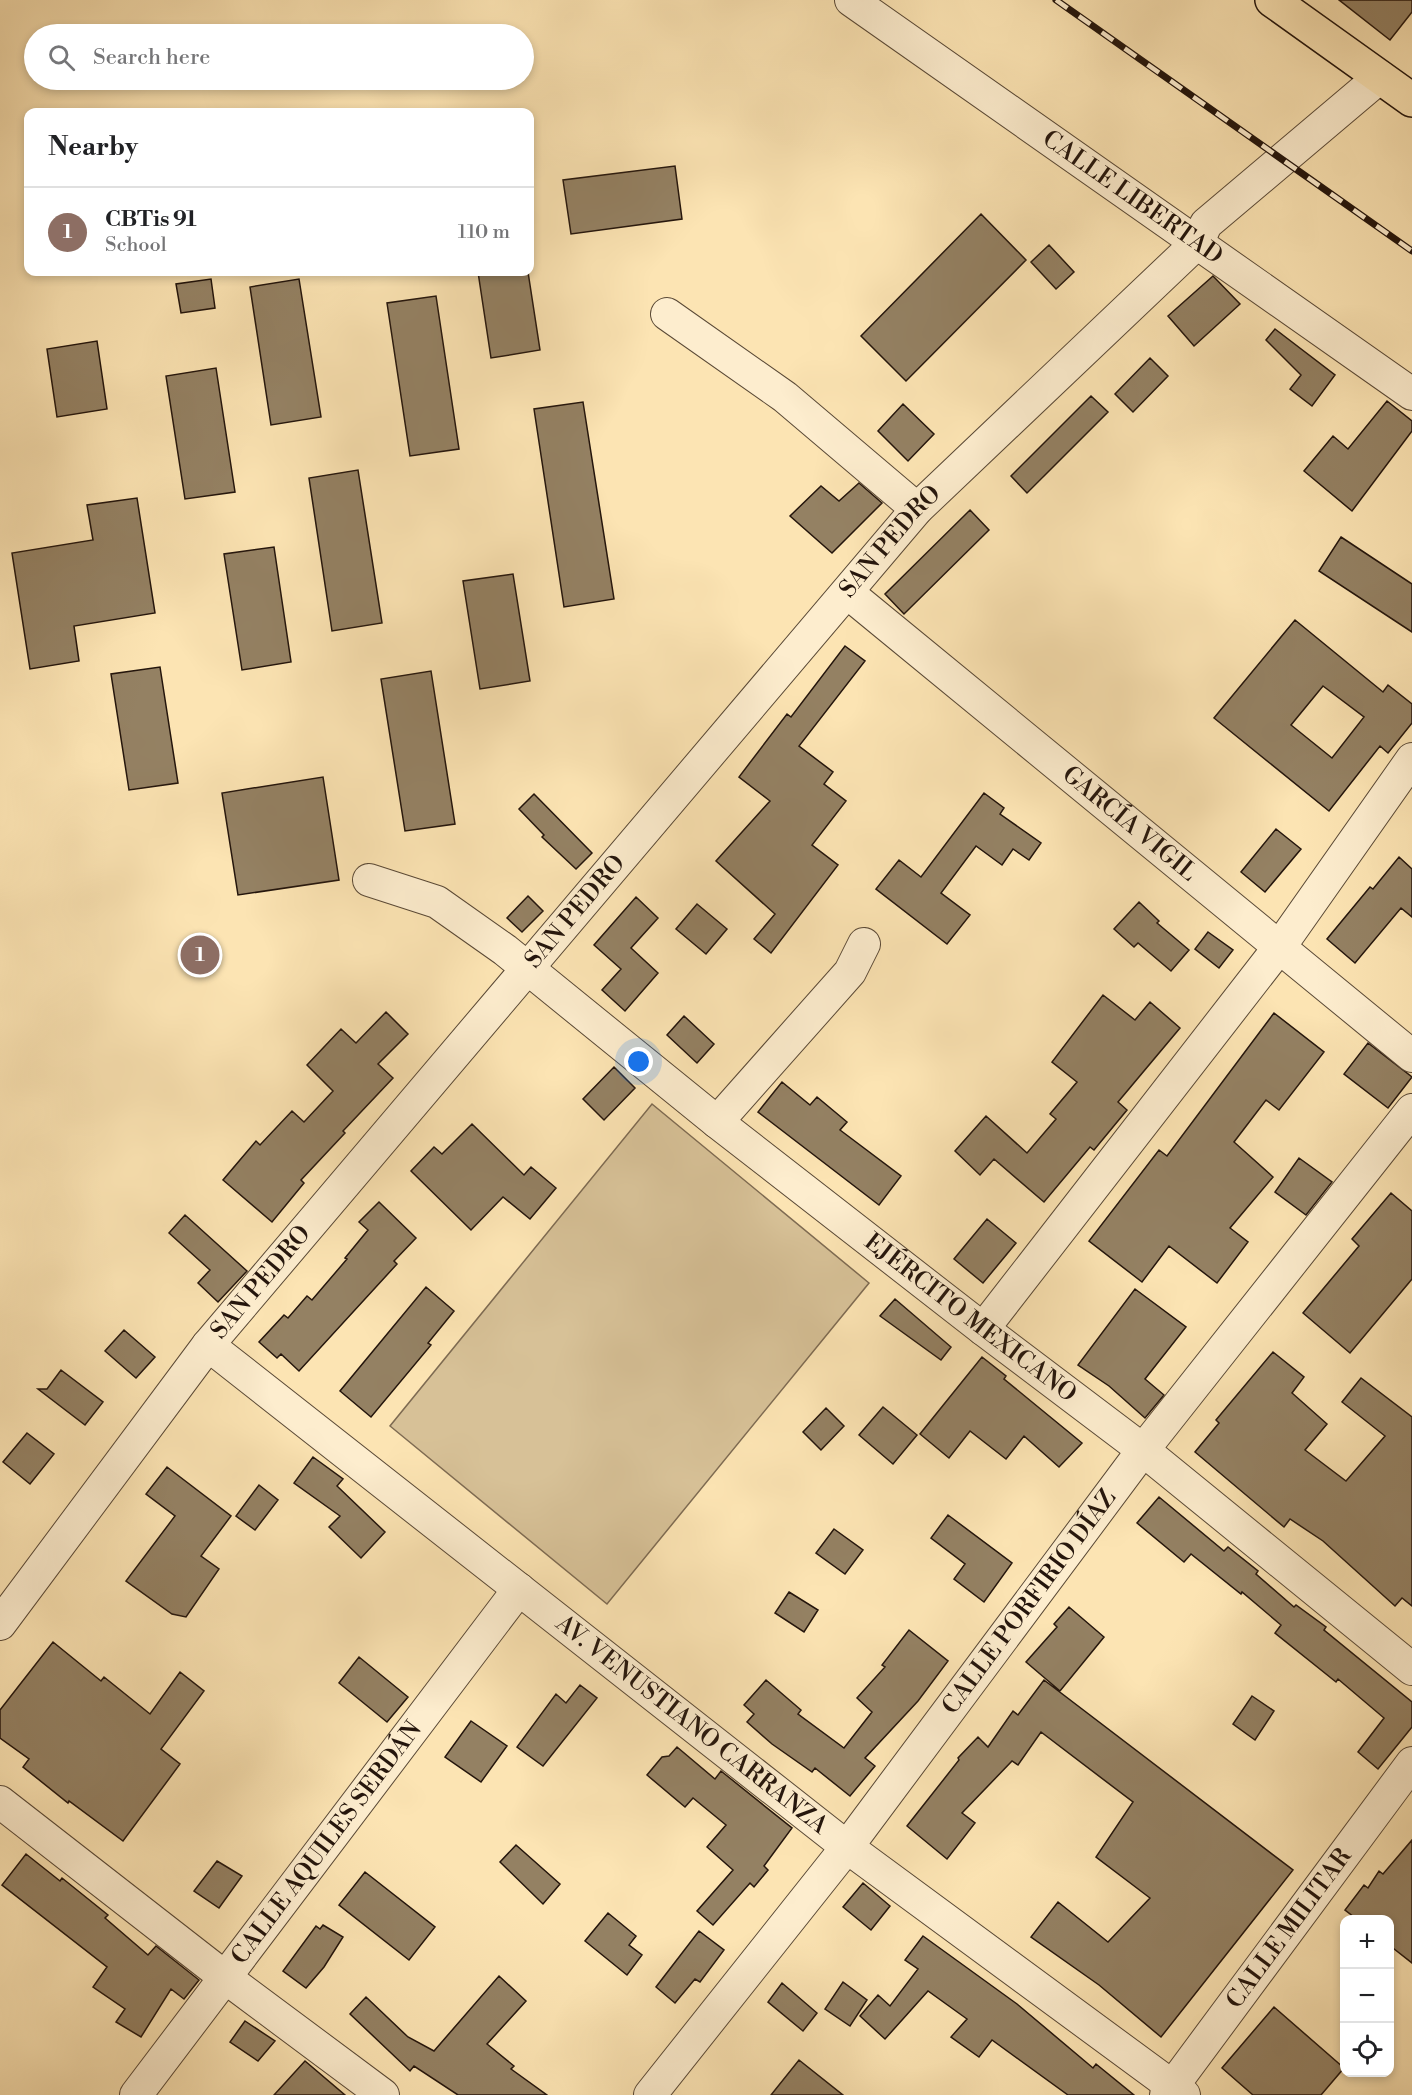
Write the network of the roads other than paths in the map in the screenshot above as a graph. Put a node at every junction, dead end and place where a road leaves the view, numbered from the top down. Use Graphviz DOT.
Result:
graph roads {
  1 [pos="851,0"];
  2 [pos="1272,0"];
  3 [pos="1380,77"];
  4 [pos="1412,100"];
  5 [pos="1198,242"];
  6 [pos="667,314"];
  7 [pos="1412,394"];
  8 [pos="917,509"];
  9 [pos="848,592"];
  10 [pos="1412,759"];
  11 [pos="369,880"];
  12 [pos="864,944"];
  13 [pos="1281,945"];
  14 [pos="528,969"];
  15 [pos="1412,1056"];
  16 [pos="1412,1110"];
  17 [pos="717,1122"];
  18 [pos="982,1329"];
  19 [pos="208,1345"];
  20 [pos="1143,1450"];
  21 [pos="519,1589"];
  22 [pos="0,1624"];
  23 [pos="1412,1670"];
  24 [pos="1412,1763"];
  25 [pos="0,1802"];
  26 [pos="847,1847"];
  27 [pos="226,1978"];
  28 [pos="1174,2092"];
  29 [pos="136,2095"];
  30 [pos="382,2095"];
  31 [pos="650,2095"];
  1 -- 5 [label="street, CALLE LIBERTAD"];
  2 -- 3 [label="main road"];
  3 -- 4 [label="main road"];
  3 -- 5 [label="street, SAN PEDRO"];
  5 -- 7 [label="street, CALLE LIBERTAD"];
  5 -- 8 [label="street, SAN PEDRO"];
  6 -- 8 [label="street"];
  8 -- 9 [label="street, SAN PEDRO"];
  9 -- 13 [label="street, GARCÍA VIGIL"];
  9 -- 14 [label="street, SAN PEDRO"];
  10 -- 13 [label="street"];
  11 -- 14 [label="street, EJÉRCITO MEXICANO"];
  12 -- 17 [label="street"];
  13 -- 15 [label="street, GARCÍA VIGIL"];
  13 -- 18 [label="street"];
  14 -- 17 [label="street, EJÉRCITO MEXICANO"];
  14 -- 19 [label="street, SAN PEDRO"];
  16 -- 20 [label="street, CALLE PORFIRIO DÍAZ"];
  17 -- 18 [label="street, EJÉRCITO MEXICANO"];
  18 -- 20 [label="street, EJÉRCITO MEXICANO"];
  19 -- 21 [label="street, AV. VENUSTIANO CARRANZA"];
  19 -- 22 [label="street, SAN PEDRO"];
  20 -- 23 [label="street, EJÉRCITO MEXICANO"];
  20 -- 26 [label="street, CALLE PORFIRIO DÍAZ"];
  21 -- 26 [label="street, AV. VENUSTIANO CARRANZA"];
  21 -- 27 [label="street, CALLE AQUILES SERDÁN"];
  24 -- 28 [label="street, CALLE MILITAR"];
  25 -- 27 [label="street"];
  26 -- 28 [label="street, AV. VENUSTIANO CARRANZA"];
  26 -- 31 [label="street, CALLE PORFIRIO DÍAZ"];
  27 -- 29 [label="street, CALLE AQUILES SERDÁN"];
  27 -- 30 [label="street"];
}
